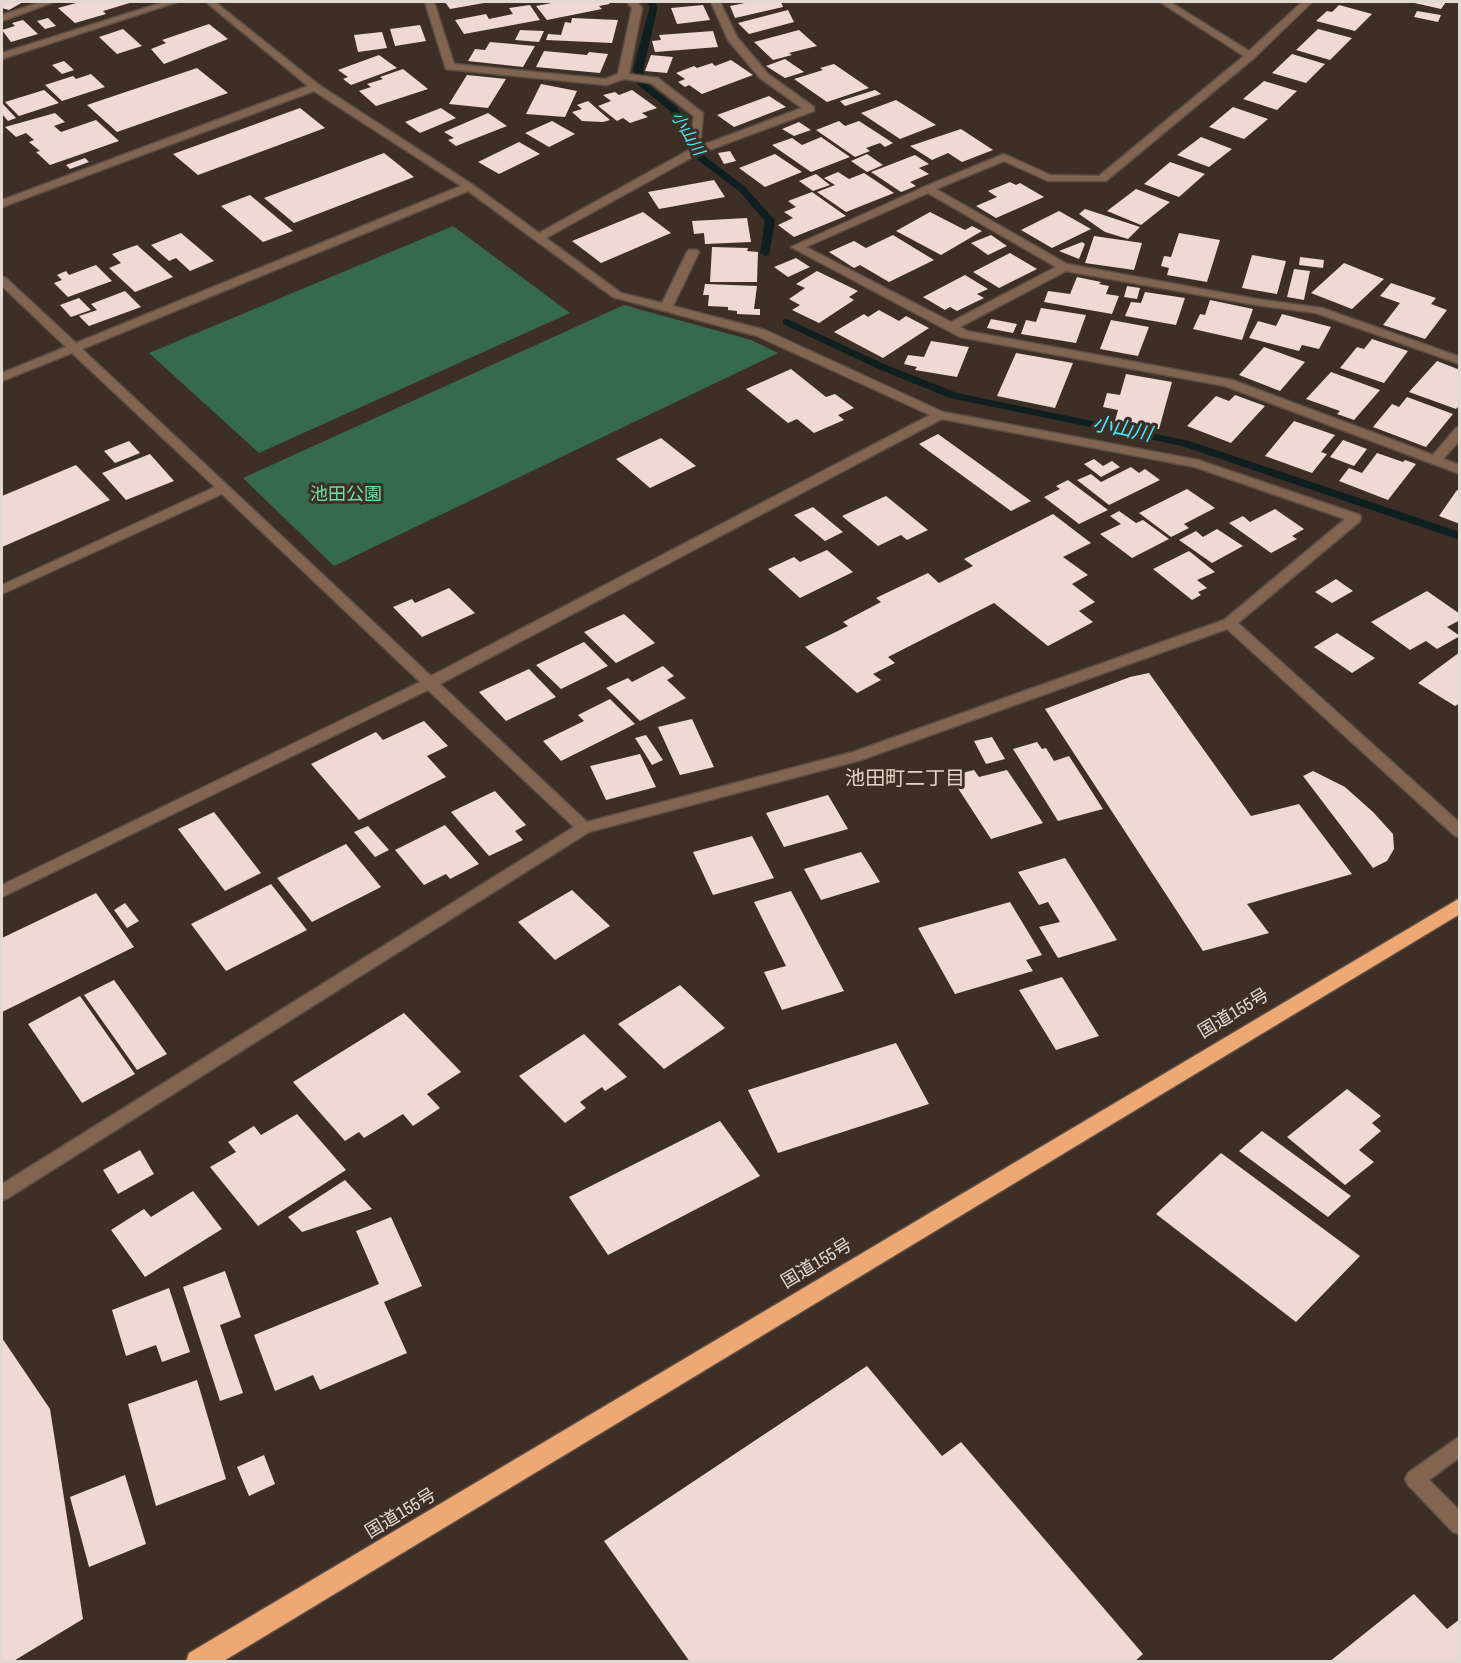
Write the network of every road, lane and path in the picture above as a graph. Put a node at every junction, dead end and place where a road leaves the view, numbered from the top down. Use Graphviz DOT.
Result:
graph roads {
  1 [pos="49,2"];
  2 [pos="172,2"];
  3 [pos="210,2"];
  4 [pos="429,2"];
  5 [pos="632,2"];
  6 [pos="716,2"];
  7 [pos="1164,2"];
  8 [pos="1306,2"];
  9 [pos="2,18"];
  10 [pos="2,56"];
  11 [pos="1250,56"];
  12 [pos="623,76"];
  13 [pos="315,87"];
  14 [pos="694,152"];
  15 [pos="469,187"];
  16 [pos="928,189"];
  17 [pos="2,204"];
  18 [pos="538,237"];
  19 [pos="693,252"];
  20 [pos="1064,267"];
  21 [pos="2,280"];
  22 [pos="666,308"];
  23 [pos="949,328"];
  24 [pos="73,348"];
  25 [pos="1460,362"];
  26 [pos="2,377"];
  27 [pos="940,415"];
  28 [pos="1460,431"];
  29 [pos="1435,461"];
  30 [pos="1460,470"];
  31 [pos="222,489"];
  32 [pos="2,590"];
  33 [pos="1229,623"];
  34 [pos="428,684"];
  35 [pos="584,828"];
  36 [pos="1460,832"];
  37 [pos="2,891"];
  38 [pos="1460,904"];
  39 [pos="2,1193"];
  40 [pos="1460,1445"];
  41 [pos="1460,1525"];
  42 [pos="198,1662"];
  1 -- 9 [label="street"];
  2 -- 10 [label="street"];
  3 -- 13 [label="street"];
  4 -- 12 [label="street"];
  5 -- 12 [label="street"];
  6 -- 14 [label="street"];
  7 -- 11 [label="street"];
  8 -- 11 [label="street"];
  11 -- 16 [label="street"];
  12 -- 14 [label="street"];
  13 -- 15 [label="street"];
  13 -- 17 [label="street"];
  14 -- 18 [label="street"];
  15 -- 18 [label="street"];
  15 -- 24 [label="street"];
  16 -- 20 [label="street"];
  16 -- 23 [label="street"];
  18 -- 22 [label="street"];
  19 -- 22 [label="street"];
  20 -- 23 [label="street"];
  20 -- 25 [label="street"];
  21 -- 24 [label="street"];
  22 -- 27 [label="street"];
  23 -- 29 [label="street"];
  24 -- 26 [label="street"];
  24 -- 31 [label="street"];
  27 -- 33 [label="street"];
  27 -- 34 [label="street"];
  28 -- 29 [label="street"];
  29 -- 30 [label="street"];
  31 -- 32 [label="street"];
  31 -- 34 [label="street"];
  33 -- 35 [label="street"];
  33 -- 36 [label="street"];
  34 -- 35 [label="street"];
  34 -- 37 [label="street"];
  35 -- 39 [label="street"];
  38 -- 42 [label="highway, 国道155号"];
  40 -- 41 [label="street"];
}
